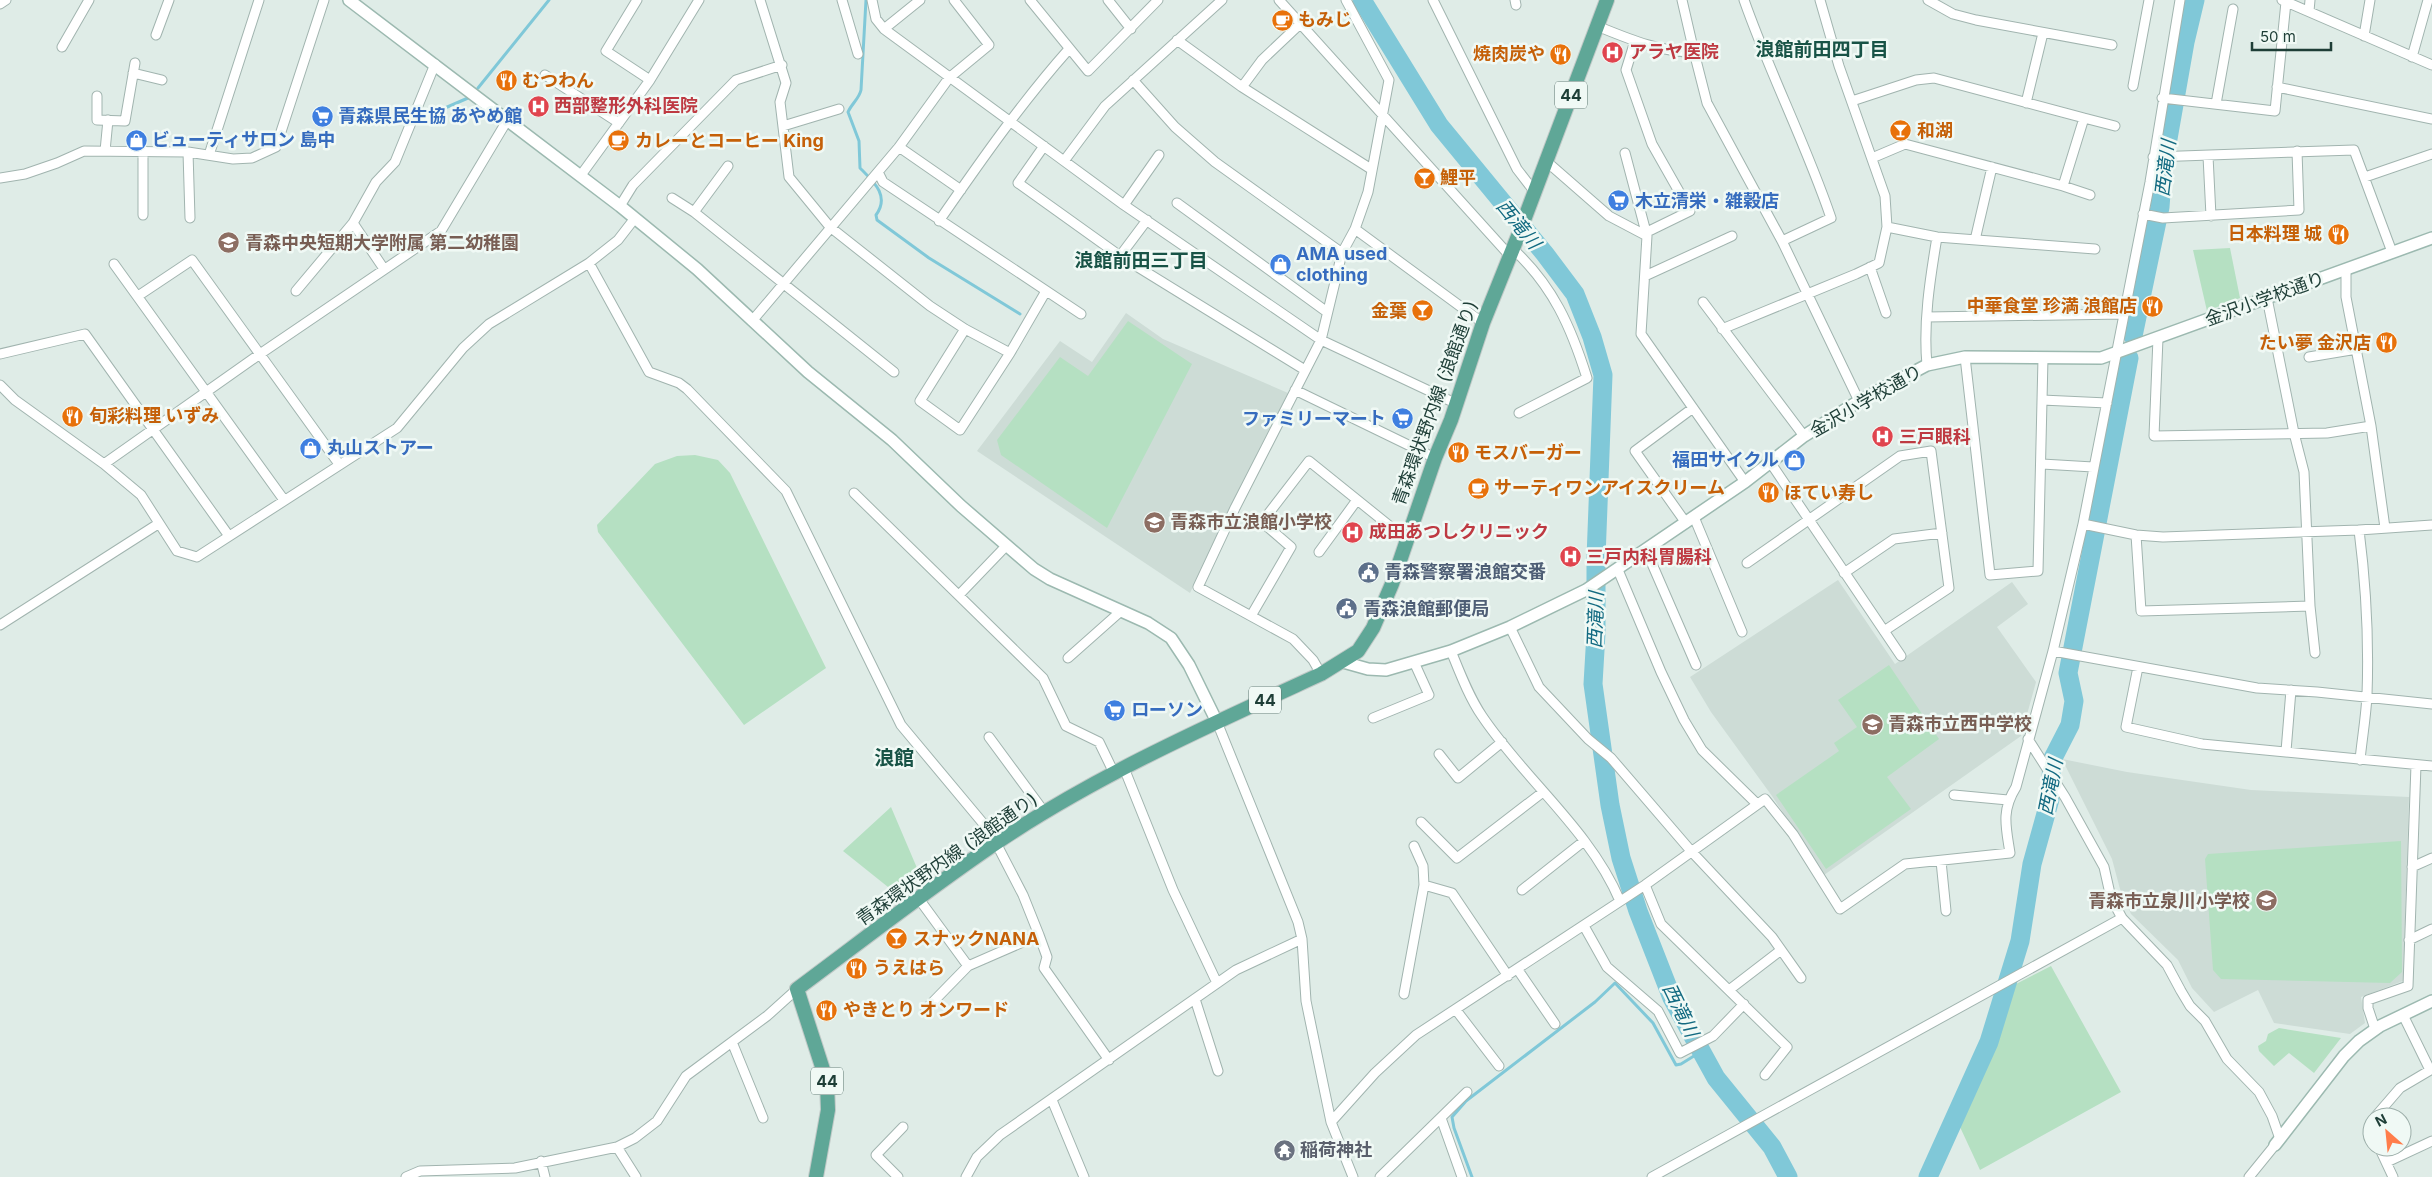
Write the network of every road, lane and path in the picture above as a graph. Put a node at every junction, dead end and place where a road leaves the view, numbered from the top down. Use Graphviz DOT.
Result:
graph roads {
  1 [pos="6,0"];
  2 [pos="90,0"];
  3 [pos="169,0"];
  4 [pos="259,0"];
  5 [pos="324,0"];
  6 [pos="349,0"];
  7 [pos="637,0"];
  8 [pos="699,0"];
  9 [pos="760,0"];
  10 [pos="842,0"];
  11 [pos="872,0"];
  12 [pos="920,0"];
  13 [pos="954,0"];
  14 [pos="1030,0"];
  15 [pos="1108,0"];
  16 [pos="1158,0"];
  17 [pos="1222,0"];
  18 [pos="1279,0"];
  19 [pos="1346,0"];
  20 [pos="1433,0"];
  21 [pos="1607,0"];
  22 [pos="1682,0"];
  23 [pos="1744,0"];
  24 [pos="1820,0"];
  25 [pos="1928,0"];
  26 [pos="2149,0"];
  27 [pos="2180,0"];
  28 [pos="2310,0"];
  29 [pos="2370,0"];
  30 [pos="2428,0"];
  31 [pos="2284,1"];
  32 [pos="0,4"];
  33 [pos="2233,9"];
  34 [pos="2309,11"];
  35 [pos="1300,24"];
  36 [pos="1597,26"];
  37 [pos="1131,28"];
  38 [pos="884,29"];
  39 [pos="2043,34"];
  40 [pos="156,35"];
  41 [pos="2364,36"];
  42 [pos="1177,40"];
  43 [pos="1635,41"];
  44 [pos="2112,45"];
  45 [pos="62,47"];
  46 [pos="1070,49"];
  47 [pos="1694,52"];
  48 [pos="858,54"];
  49 [pos="2412,57"];
  50 [pos="135,63"];
  51 [pos="435,64"];
  52 [pos="782,65"];
  53 [pos="2432,65"];
  54 [pos="133,73"];
  55 [pos="545,75"];
  56 [pos="949,78"];
  57 [pos="162,80"];
  58 [pos="650,80"];
  59 [pos="1133,80"];
  60 [pos="2133,86"];
  61 [pos="1242,87"];
  62 [pos="2277,87"];
  63 [pos="98,96"];
  64 [pos="2167,98"];
  65 [pos="1852,102"];
  66 [pos="2026,103"];
  67 [pos="2216,104"];
  68 [pos="838,109"];
  69 [pos="1383,113"];
  70 [pos="2084,118"];
  71 [pos="508,119"];
  72 [pos="2432,119"];
  73 [pos="108,120"];
  74 [pos="1009,122"];
  75 [pos="619,123"];
  76 [pos="783,126"];
  77 [pos="2115,126"];
  78 [pos="1044,146"];
  79 [pos="899,147"];
  80 [pos="143,150"];
  81 [pos="105,151"];
  82 [pos="2297,151"];
  83 [pos="188,152"];
  84 [pos="1624,153"];
  85 [pos="209,154"];
  86 [pos="2432,154"];
  87 [pos="1159,155"];
  88 [pos="2208,156"];
  89 [pos="2161,157"];
  90 [pos="1872,158"];
  91 [pos="1064,161"];
  92 [pos="1546,161"];
  93 [pos="728,166"];
  94 [pos="1992,167"];
  95 [pos="1371,169"];
  96 [pos="581,175"];
  97 [pos="874,177"];
  98 [pos="2365,177"];
  99 [pos="0,178"];
  100 [pos="2063,186"];
  101 [pos="960,190"];
  102 [pos="1534,191"];
  103 [pos="2090,195"];
  104 [pos="672,198"];
  105 [pos="1177,203"];
  106 [pos="1124,204"];
  107 [pos="620,206"];
  108 [pos="694,212"];
  109 [pos="2143,214"];
  110 [pos="143,215"];
  111 [pos="2211,216"];
  112 [pos="190,218"];
  113 [pos="635,218"];
  114 [pos="1147,220"];
  115 [pos="939,221"];
  116 [pos="352,223"];
  117 [pos="830,227"];
  118 [pos="1887,227"];
  119 [pos="1355,229"];
  120 [pos="1647,234"];
  121 [pos="1732,236"];
  122 [pos="1937,237"];
  123 [pos="2432,238"];
  124 [pos="1975,240"];
  125 [pos="1782,241"];
  126 [pos="1514,247"];
  127 [pos="2096,249"];
  128 [pos="2392,252"];
  129 [pos="1342,253"];
  130 [pos="1120,256"];
  131 [pos="589,262"];
  132 [pos="114,264"];
  133 [pos="1870,267"];
  134 [pos="384,269"];
  135 [pos="2346,269"];
  136 [pos="1645,276"];
  137 [pos="783,285"];
  138 [pos="1046,290"];
  139 [pos="296,291"];
  140 [pos="1808,294"];
  141 [pos="138,296"];
  142 [pos="2267,298"];
  143 [pos="1702,302"];
  144 [pos="1327,312"];
  145 [pos="1886,313"];
  146 [pos="1081,314"];
  147 [pos="2123,314"];
  148 [pos="1927,317"];
  149 [pos="752,321"];
  150 [pos="1483,323"];
  151 [pos="965,329"];
  152 [pos="1722,329"];
  153 [pos="2158,338"];
  154 [pos="1321,340"];
  155 [pos="2357,349"];
  156 [pos="1010,353"];
  157 [pos="0,354"];
  158 [pos="260,354"];
  159 [pos="2115,355"];
  160 [pos="1965,357"];
  161 [pos="2309,357"];
  162 [pos="2043,358"];
  163 [pos="1927,365"];
  164 [pos="1305,370"];
  165 [pos="894,372"];
  166 [pos="0,385"];
  167 [pos="1295,390"];
  168 [pos="206,391"];
  169 [pos="2042,400"];
  170 [pos="1859,401"];
  171 [pos="2106,403"];
  172 [pos="1457,404"];
  173 [pos="1693,408"];
  174 [pos="1519,412"];
  175 [pos="2371,426"];
  176 [pos="151,429"];
  177 [pos="2294,434"];
  178 [pos="1804,436"];
  179 [pos="1435,458"];
  180 [pos="1770,462"];
  181 [pos="104,464"];
  182 [pos="339,464"];
  183 [pos="2042,464"];
  184 [pos="2093,467"];
  185 [pos="1745,482"];
  186 [pos="854,493"];
  187 [pos="284,500"];
  188 [pos="1357,500"];
  189 [pos="1808,519"];
  190 [pos="1690,520"];
  191 [pos="158,524"];
  192 [pos="2432,525"];
  193 [pos="2091,526"];
  194 [pos="2385,528"];
  195 [pos="2360,530"];
  196 [pos="2307,531"];
  197 [pos="1942,533"];
  198 [pos="2136,535"];
  199 [pos="229,536"];
  200 [pos="1407,540"];
  201 [pos="1007,545"];
  202 [pos="1646,550"];
  203 [pos="1319,552"];
  204 [pos="1747,563"];
  205 [pos="1618,570"];
  206 [pos="1844,572"];
  207 [pos="959,595"];
  208 [pos="2310,606"];
  209 [pos="1121,611"];
  210 [pos="1251,616"];
  211 [pos="0,626"];
  212 [pos="1510,626"];
  213 [pos="1884,631"];
  214 [pos="1742,632"];
  215 [pos="1451,651"];
  216 [pos="2053,651"];
  217 [pos="2316,653"];
  218 [pos="1901,656"];
  219 [pos="1068,658"];
  220 [pos="1343,662"];
  221 [pos="1414,662"];
  222 [pos="1696,665"];
  223 [pos="2138,667"];
  224 [pos="1321,674"];
  225 [pos="2290,690"];
  226 [pos="2367,698"];
  227 [pos="2432,704"];
  228 [pos="1373,718"];
  229 [pos="1217,722"];
  230 [pos="990,737"];
  231 [pos="2028,739"];
  232 [pos="1502,742"];
  233 [pos="2286,751"];
  234 [pos="1439,754"];
  235 [pos="2360,760"];
  236 [pos="2416,765"];
  237 [pos="2432,766"];
  238 [pos="1119,770"];
  239 [pos="1543,792"];
  240 [pos="1954,795"];
  241 [pos="2008,800"];
  242 [pos="1756,804"];
  243 [pos="1045,812"];
  244 [pos="1421,822"];
  245 [pos="1584,841"];
  246 [pos="996,843"];
  247 [pos="1414,846"];
  248 [pos="1691,851"];
  249 [pos="2432,858"];
  250 [pos="1942,861"];
  251 [pos="2412,867"];
  252 [pos="1424,885"];
  253 [pos="1643,886"];
  254 [pos="1522,890"];
  255 [pos="919,899"];
  256 [pos="1622,900"];
  257 [pos="1946,911"];
  258 [pos="2122,918"];
  259 [pos="1584,926"];
  260 [pos="2432,929"];
  261 [pos="1039,935"];
  262 [pos="1302,939"];
  263 [pos="2409,940"];
  264 [pos="1781,950"];
  265 [pos="968,966"];
  266 [pos="1518,970"];
  267 [pos="1508,976"];
  268 [pos="1802,978"];
  269 [pos="1217,983"];
  270 [pos="797,989"];
  271 [pos="1729,990"];
  272 [pos="1404,994"];
  273 [pos="1195,1000"];
  274 [pos="2432,1001"];
  275 [pos="1744,1004"];
  276 [pos="926,1010"];
  277 [pos="1456,1010"];
  278 [pos="2403,1015"];
  279 [pos="1555,1024"];
  280 [pos="2376,1029"];
  281 [pos="732,1042"];
  282 [pos="1110,1060"];
  283 [pos="1499,1066"];
  284 [pos="2431,1070"];
  285 [pos="1218,1071"];
  286 [pos="1766,1075"];
  287 [pos="1467,1092"];
  288 [pos="1052,1100"];
  289 [pos="2384,1107"];
  290 [pos="763,1118"];
  291 [pos="1441,1118"];
  292 [pos="1331,1122"];
  293 [pos="903,1127"];
  294 [pos="2432,1141"];
  295 [pos="2277,1142"];
  296 [pos="617,1147"];
  297 [pos="2384,1157"];
  298 [pos="541,1161"];
  299 [pos="2387,1162"];
  300 [pos="1349,1176"];
  301 [pos="406,1177"];
  302 [pos="545,1177"];
  303 [pos="636,1177"];
  304 [pos="816,1177"];
  305 [pos="898,1177"];
  306 [pos="966,1177"];
  307 [pos="1084,1177"];
  308 [pos="1380,1177"];
  309 [pos="1462,1177"];
  310 [pos="1652,1177"];
  311 [pos="2249,1177"];
  312 [pos="2394,1177"];
  1 -- 32 [label="street"];
  2 -- 45 [label="street"];
  3 -- 40 [label="street"];
  4 -- 85 [label="street"];
  5 -- 85 [label="street"];
  6 -- 51 [label="street"];
  7 -- 58 [label="street"];
  8 -- 58 [label="street"];
  9 -- 52 [label="street"];
  10 -- 48 [label="street"];
  11 -- 38 [label="street"];
  12 -- 38 [label="street"];
  13 -- 56 [label="street"];
  14 -- 46 [label="street"];
  15 -- 37 [label="street"];
  16 -- 37 [label="street"];
  17 -- 42 [label="street"];
  18 -- 35 [label="street"];
  19 -- 69 [label="street"];
  20 -- 102 [label="street"];
  21 -- 36 [label="main road, 青森環状野内線 (浪館通り) / 44"];
  22 -- 47 [label="street"];
  23 -- 125 [label="street"];
  24 -- 65 [label="street"];
  25 -- 39 [label="street"];
  26 -- 60 [label="street"];
  27 -- 64 [label="street"];
  28 -- 34 [label="street"];
  29 -- 41 [label="street"];
  30 -- 49 [label="street"];
  31 -- 34 [label="street"];
  31 -- 62 [label="street"];
  33 -- 67 [label="street"];
  34 -- 41 [label="street"];
  35 -- 61 [label="street"];
  35 -- 69 [label="street"];
  36 -- 43 [label="street"];
  36 -- 92 [label="main road, 青森環状野内線 (浪館通り) / 44"];
  37 -- 46 [label="street"];
  38 -- 56 [label="street"];
  39 -- 44 [label="street"];
  39 -- 66 [label="street"];
  41 -- 49 [label="street"];
  42 -- 59 [label="street"];
  42 -- 61 [label="street"];
  43 -- 47 [label="street"];
  43 -- 120 [label="street"];
  46 -- 74 [label="street"];
  47 -- 125 [label="street"];
  49 -- 53 [label="street"];
  50 -- 54 [label="street"];
  51 -- 71 [label="street"];
  51 -- 116 [label="street"];
  52 -- 76 [label="street"];
  52 -- 107 [label="street"];
  54 -- 57 [label="street"];
  54 -- 73 [label="street"];
  55 -- 75 [label="street"];
  56 -- 74 [label="street"];
  56 -- 79 [label="street"];
  58 -- 75 [label="street"];
  59 -- 91 [label="street"];
  59 -- 129 [label="street"];
  61 -- 95 [label="street"];
  62 -- 67 [label="street"];
  62 -- 72 [label="street"];
  63 -- 73 [label="street"];
  64 -- 67 [label="street"];
  64 -- 89 [label="street"];
  65 -- 66 [label="street"];
  65 -- 90 [label="street"];
  66 -- 70 [label="street"];
  68 -- 76 [label="street"];
  69 -- 95 [label="street"];
  69 -- 126 [label="street"];
  70 -- 77 [label="street"];
  70 -- 100 [label="street"];
  71 -- 96 [label="street"];
  71 -- 134 [label="street"];
  73 -- 81 [label="street"];
  74 -- 78 [label="street"];
  74 -- 101 [label="street"];
  75 -- 96 [label="street"];
  76 -- 117 [label="street"];
  78 -- 91 [label="street"];
  78 -- 130 [label="street"];
  79 -- 97 [label="street"];
  79 -- 101 [label="street"];
  80 -- 81 [label="street"];
  80 -- 83 [label="street"];
  80 -- 110 [label="street"];
  81 -- 99 [label="street"];
  82 -- 88 [label="street"];
  82 -- 98 [label="street"];
  82 -- 111 [label="street"];
  83 -- 85 [label="street"];
  83 -- 112 [label="street"];
  84 -- 120 [label="street"];
  86 -- 98 [label="street"];
  87 -- 106 [label="street"];
  88 -- 89 [label="street"];
  88 -- 111 [label="street"];
  89 -- 109 [label="street"];
  90 -- 94 [label="street"];
  90 -- 118 [label="street"];
  91 -- 106 [label="street"];
  92 -- 102 [label="main road, 青森環状野内線 (浪館通り) / 44"];
  92 -- 120 [label="street"];
  93 -- 108 [label="street"];
  94 -- 100 [label="street"];
  94 -- 124 [label="street"];
  95 -- 119 [label="street"];
  96 -- 107 [label="street"];
  97 -- 115 [label="street"];
  97 -- 117 [label="street"];
  98 -- 128 [label="street"];
  100 -- 103 [label="street"];
  101 -- 115 [label="street"];
  102 -- 126 [label="main road, 青森環状野内線 (浪館通り) / 44"];
  104 -- 108 [label="street"];
  105 -- 144 [label="street"];
  106 -- 114 [label="street"];
  107 -- 113 [label="street"];
  108 -- 137 [label="street"];
  109 -- 111 [label="street"];
  109 -- 147 [label="street"];
  113 -- 131 [label="street"];
  113 -- 149 [label="street"];
  114 -- 130 [label="street"];
  114 -- 154 [label="street"];
  115 -- 138 [label="street"];
  116 -- 134 [label="street"];
  116 -- 139 [label="street"];
  117 -- 137 [label="street"];
  117 -- 151 [label="street"];
  118 -- 122 [label="street"];
  118 -- 133 [label="street"];
  119 -- 129 [label="street"];
  119 -- 150 [label="street"];
  120 -- 136 [label="street"];
  121 -- 136 [label="street"];
  122 -- 124 [label="street"];
  122 -- 148 [label="street"];
  123 -- 128 [label="street, 金沢小学校通り"];
  124 -- 127 [label="street"];
  125 -- 140 [label="street"];
  126 -- 150 [label="main road, 青森環状野内線 (浪館通り) / 44"];
  126 -- 174 [label="street"];
  128 -- 135 [label="street, 金沢小学校通り"];
  129 -- 144 [label="street"];
  130 -- 164 [label="street"];
  131 -- 182 [label="street"];
  131 -- 246 [label="street"];
  132 -- 141 [label="street"];
  133 -- 140 [label="street"];
  133 -- 145 [label="street"];
  134 -- 158 [label="street"];
  135 -- 142 [label="street, 金沢小学校通り"];
  135 -- 155 [label="street"];
  136 -- 173 [label="street"];
  137 -- 149 [label="street"];
  137 -- 165 [label="street"];
  138 -- 146 [label="street"];
  138 -- 156 [label="street"];
  140 -- 152 [label="street"];
  140 -- 170 [label="street"];
  141 -- 158 [label="street"];
  141 -- 168 [label="street"];
  142 -- 153 [label="street, 金沢小学校通り"];
  142 -- 177 [label="street"];
  143 -- 152 [label="street"];
  144 -- 154 [label="street"];
  147 -- 148 [label="street"];
  147 -- 159 [label="street"];
  148 -- 163 [label="street"];
  149 -- 201 [label="street"];
  150 -- 172 [label="main road, 青森環状野内線 (浪館通り) / 44"];
  151 -- 156 [label="street"];
  151 -- 156 [label="street"];
  152 -- 178 [label="street"];
  153 -- 159 [label="street, 金沢小学校通り"];
  153 -- 177 [label="street"];
  154 -- 164 [label="street"];
  154 -- 172 [label="street"];
  155 -- 161 [label="street"];
  155 -- 175 [label="street"];
  157 -- 176 [label="street"];
  158 -- 168 [label="street"];
  158 -- 182 [label="street"];
  159 -- 162 [label="street, 金沢小学校通り"];
  159 -- 171 [label="street"];
  160 -- 162 [label="street, 金沢小学校通り"];
  160 -- 163 [label="street, 金沢小学校通り"];
  160 -- 183 [label="street"];
  162 -- 169 [label="street"];
  163 -- 170 [label="street, 金沢小学校通り"];
  164 -- 167 [label="street"];
  166 -- 181 [label="street"];
  167 -- 179 [label="street"];
  167 -- 210 [label="street"];
  168 -- 176 [label="street"];
  168 -- 187 [label="street"];
  169 -- 171 [label="street"];
  169 -- 183 [label="street"];
  170 -- 178 [label="street, 金沢小学校通り"];
  171 -- 184 [label="street"];
  172 -- 179 [label="main road, 青森環状野内線 (浪館通り) / 44"];
  173 -- 185 [label="street"];
  173 -- 190 [label="street"];
  175 -- 177 [label="street"];
  175 -- 194 [label="street"];
  176 -- 181 [label="street"];
  176 -- 199 [label="street"];
  177 -- 196 [label="street"];
  178 -- 180 [label="street, 金沢小学校通り"];
  179 -- 200 [label="main road, 青森環状野内線 (浪館通り) / 44"];
  180 -- 185 [label="street, 金沢小学校通り"];
  180 -- 189 [label="street"];
  181 -- 191 [label="street"];
  182 -- 187 [label="street"];
  183 -- 184 [label="street"];
  184 -- 193 [label="street"];
  185 -- 190 [label="street, 金沢小学校通り"];
  186 -- 207 [label="street"];
  187 -- 199 [label="street"];
  188 -- 200 [label="street"];
  188 -- 203 [label="street"];
  188 -- 210 [label="street"];
  189 -- 197 [label="street"];
  189 -- 204 [label="street"];
  189 -- 206 [label="street"];
  190 -- 202 [label="street, 金沢小学校通り"];
  190 -- 214 [label="street"];
  191 -- 199 [label="street"];
  191 -- 211 [label="street"];
  192 -- 194 [label="street"];
  193 -- 198 [label="street"];
  193 -- 216 [label="street"];
  194 -- 195 [label="street"];
  195 -- 196 [label="street"];
  195 -- 226 [label="street"];
  196 -- 198 [label="street"];
  196 -- 208 [label="street"];
  197 -- 206 [label="street"];
  197 -- 213 [label="street"];
  198 -- 208 [label="street"];
  200 -- 220 [label="main road, 青森環状野内線 (浪館通り) / 44"];
  201 -- 207 [label="street"];
  201 -- 209 [label="street"];
  202 -- 205 [label="street, 金沢小学校通り"];
  202 -- 222 [label="street"];
  205 -- 212 [label="street, 金沢小学校通り"];
  205 -- 242 [label="street"];
  206 -- 213 [label="street"];
  207 -- 238 [label="street"];
  208 -- 217 [label="street"];
  209 -- 219 [label="street"];
  209 -- 229 [label="street"];
  210 -- 224 [label="street"];
  212 -- 215 [label="street, 金沢小学校通り"];
  212 -- 248 [label="street"];
  213 -- 218 [label="street"];
  215 -- 221 [label="street, 金沢小学校通り"];
  215 -- 232 [label="street"];
  216 -- 223 [label="street"];
  216 -- 231 [label="street"];
  220 -- 221 [label="street, 金沢小学校通り"];
  220 -- 224 [label="main road, 青森環状野内線 (浪館通り) / 44"];
  221 -- 228 [label="street"];
  223 -- 225 [label="street"];
  223 -- 233 [label="street"];
  224 -- 229 [label="main road, 青森環状野内線 (浪館通り) / 44"];
  225 -- 226 [label="street"];
  225 -- 233 [label="street"];
  226 -- 227 [label="street"];
  226 -- 235 [label="street"];
  229 -- 238 [label="main road, 青森環状野内線 (浪館通り) / 44"];
  229 -- 262 [label="street"];
  230 -- 243 [label="street"];
  231 -- 241 [label="street"];
  231 -- 258 [label="street"];
  232 -- 234 [label="street"];
  232 -- 239 [label="street"];
  233 -- 235 [label="street"];
  235 -- 236 [label="street"];
  236 -- 237 [label="street"];
  236 -- 251 [label="street"];
  238 -- 243 [label="main road, 青森環状野内線 (浪館通り) / 44"];
  238 -- 269 [label="street"];
  239 -- 244 [label="street"];
  239 -- 245 [label="street"];
  240 -- 241 [label="street"];
  241 -- 250 [label="street"];
  242 -- 248 [label="street"];
  242 -- 250 [label="street"];
  243 -- 246 [label="main road, 青森環状野内線 (浪館通り) / 44"];
  245 -- 254 [label="street"];
  245 -- 256 [label="street"];
  246 -- 255 [label="main road, 青森環状野内線 (浪館通り) / 44"];
  246 -- 261 [label="street"];
  247 -- 252 [label="street"];
  248 -- 253 [label="street"];
  248 -- 264 [label="street"];
  249 -- 251 [label="street"];
  250 -- 257 [label="street"];
  251 -- 263 [label="street"];
  252 -- 267 [label="street"];
  252 -- 272 [label="street"];
  253 -- 256 [label="street"];
  253 -- 271 [label="street"];
  255 -- 265 [label="street"];
  255 -- 270 [label="main road, 青森環状野内線 (浪館通り) / 44"];
  256 -- 259 [label="street"];
  258 -- 295 [label="street"];
  258 -- 310 [label="street"];
  259 -- 266 [label="street"];
  259 -- 275 [label="street"];
  260 -- 263 [label="street"];
  261 -- 265 [label="street"];
  261 -- 282 [label="street"];
  262 -- 269 [label="street"];
  262 -- 292 [label="street"];
  263 -- 280 [label="street"];
  264 -- 268 [label="street"];
  264 -- 271 [label="street"];
  265 -- 276 [label="street"];
  266 -- 267 [label="street"];
  266 -- 279 [label="street"];
  267 -- 277 [label="street"];
  269 -- 273 [label="street"];
  270 -- 281 [label="street"];
  270 -- 304 [label="main road, 44"];
  271 -- 275 [label="street"];
  273 -- 282 [label="street"];
  273 -- 285 [label="street"];
  274 -- 278 [label="street"];
  275 -- 286 [label="street"];
  277 -- 283 [label="street"];
  277 -- 292 [label="street"];
  278 -- 280 [label="street"];
  278 -- 284 [label="street"];
  280 -- 295 [label="street"];
  281 -- 290 [label="street"];
  281 -- 296 [label="street"];
  282 -- 288 [label="street"];
  284 -- 289 [label="street"];
  287 -- 291 [label="street"];
  288 -- 306 [label="street"];
  288 -- 307 [label="street"];
  291 -- 308 [label="street"];
  291 -- 309 [label="street"];
  292 -- 300 [label="street"];
  293 -- 305 [label="street"];
  294 -- 299 [label="street"];
  295 -- 311 [label="street"];
  296 -- 298 [label="street"];
  296 -- 303 [label="street"];
  297 -- 299 [label="street"];
  298 -- 301 [label="street"];
  298 -- 302 [label="street"];
  299 -- 312 [label="street"];
}
